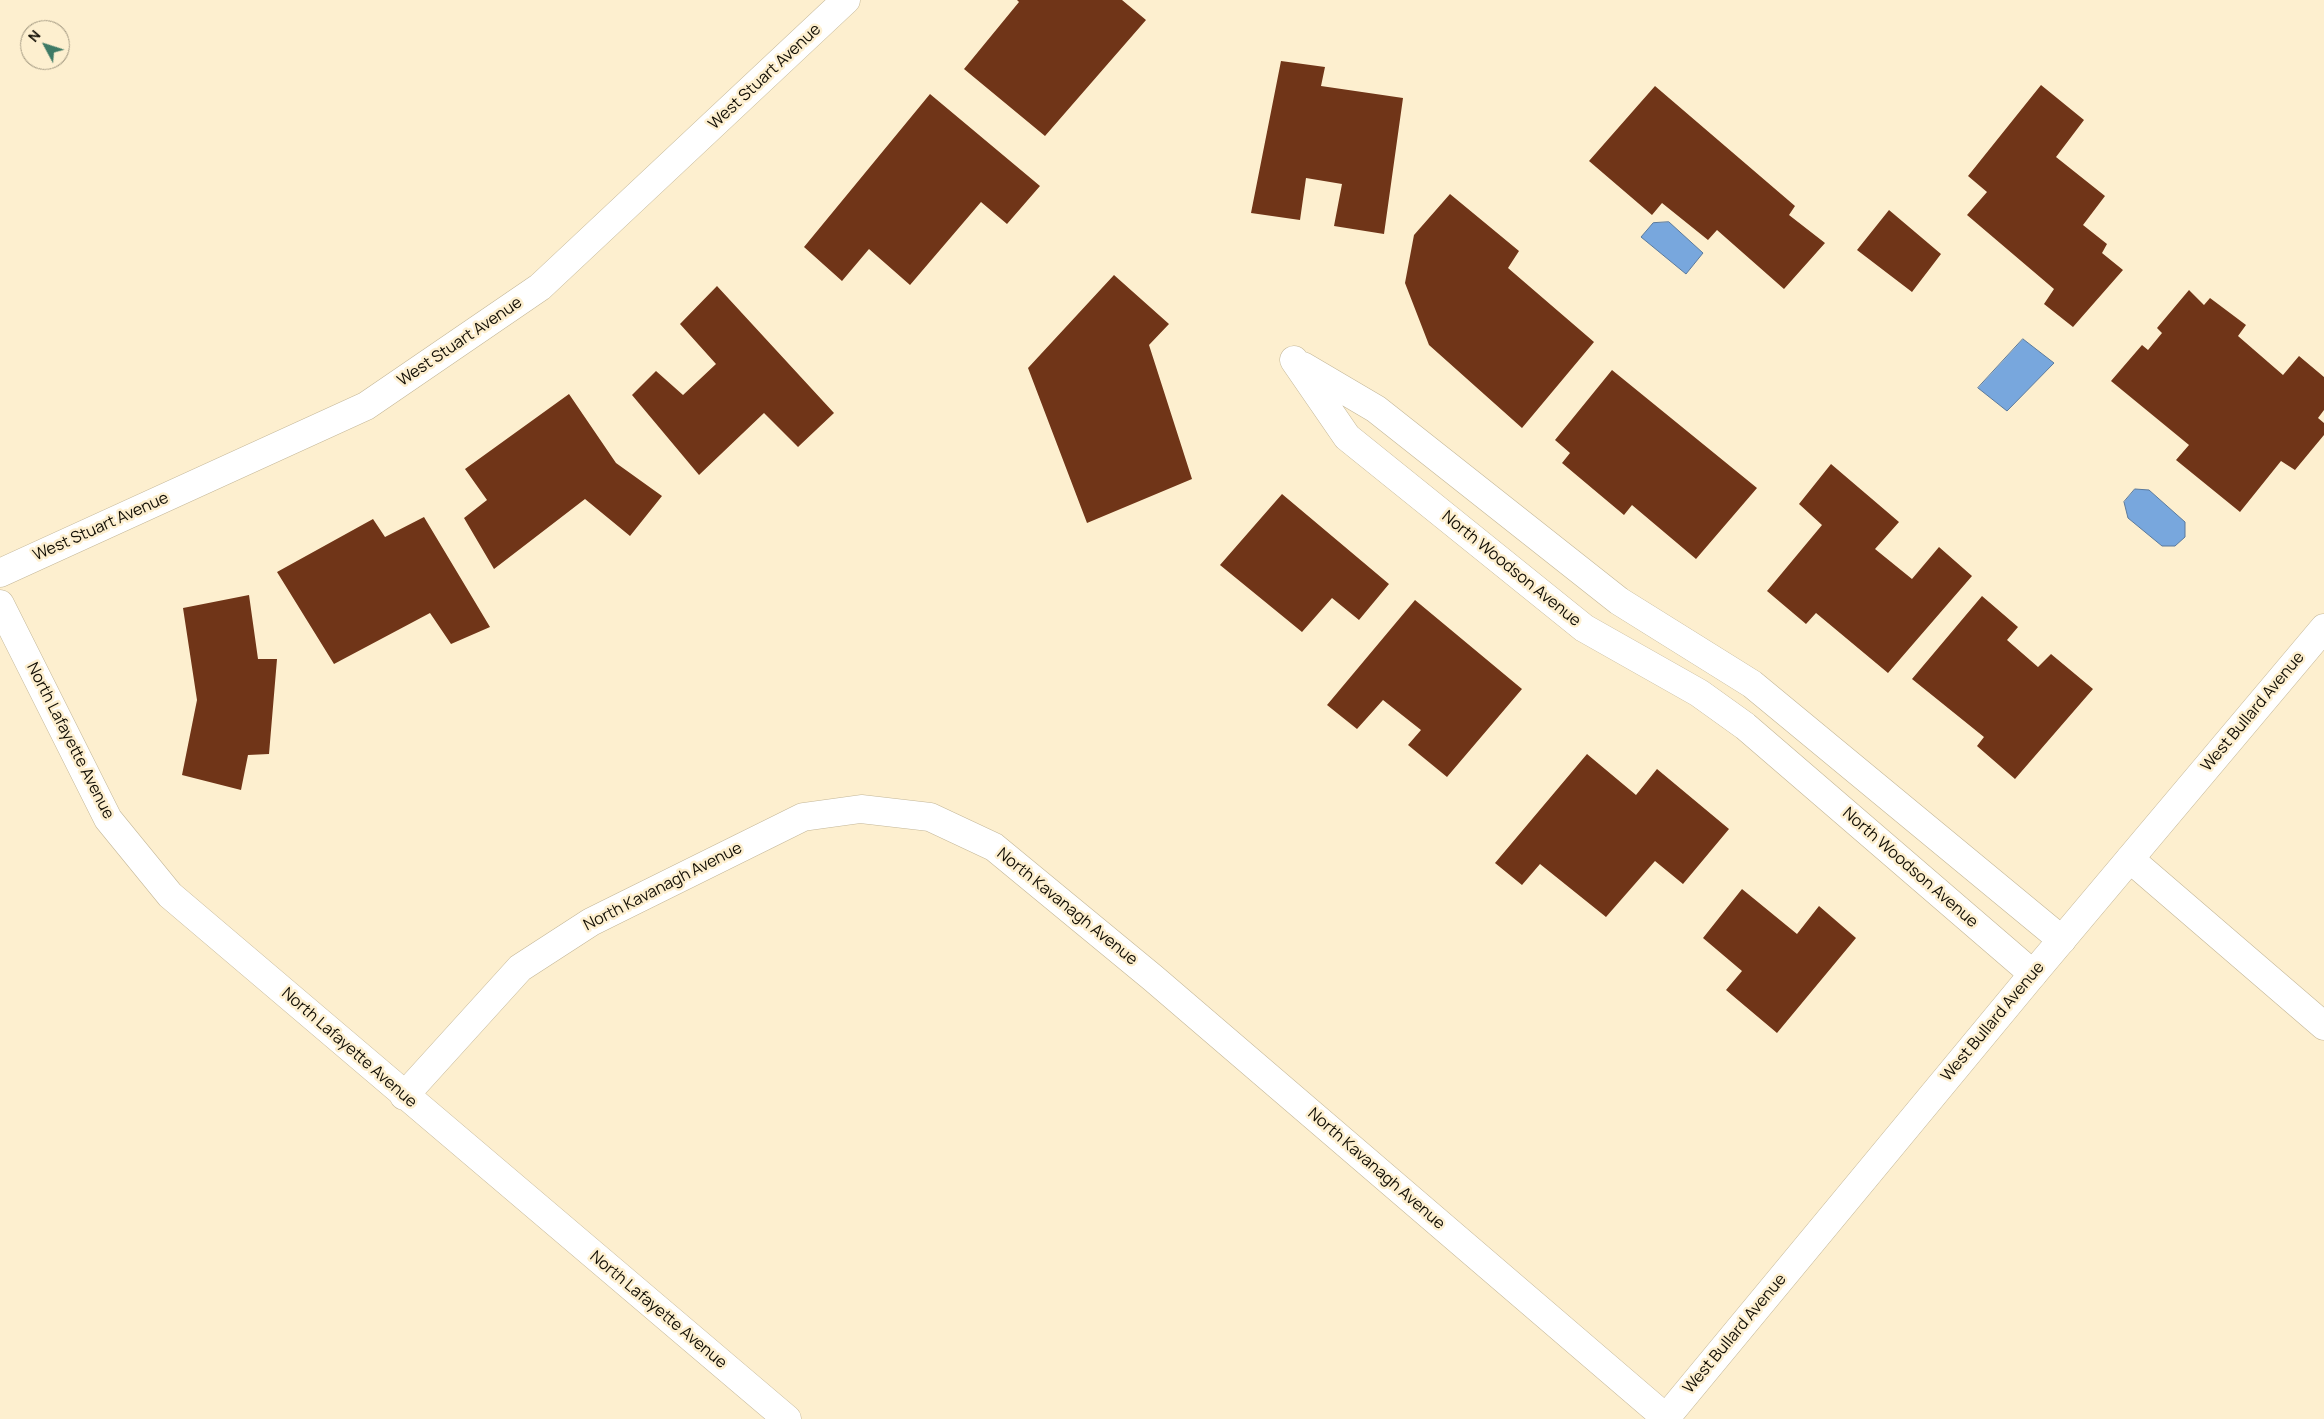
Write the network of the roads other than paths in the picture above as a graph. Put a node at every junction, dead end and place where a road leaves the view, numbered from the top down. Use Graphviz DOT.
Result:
graph roads {
  1 [pos="846,0"];
  2 [pos="1454,471"];
  3 [pos="1429,503"];
  4 [pos="0,573"];
  5 [pos="1619,602"];
  6 [pos="0,604"];
  7 [pos="2324,628"];
  8 [pos="1594,634"];
  9 [pos="1812,734"];
  10 [pos="1786,761"];
  11 [pos="2130,859"];
  12 [pos="2062,940"];
  13 [pos="2033,974"];
  14 [pos="2324,1026"];
  15 [pos="404,1096"];
  16 [pos="1665,1418"];
  17 [pos="787,1419"];
  1 -- 4 [label="street, West Stuart Avenue"];
  2 -- 3 [label="street, North Woodson Avenue"];
  2 -- 3 [label="street, North Woodson Avenue"];
  2 -- 5 [label="street, North Woodson Avenue"];
  3 -- 8 [label="street, North Woodson Avenue"];
  5 -- 8 [label="street, North Woodson Avenue"];
  5 -- 9 [label="street, North Woodson Avenue"];
  6 -- 15 [label="street, North Lafayette Avenue"];
  7 -- 11 [label="street, West Bullard Avenue"];
  8 -- 10 [label="street, North Woodson Avenue"];
  9 -- 10 [label="street"];
  9 -- 12 [label="street, North Woodson Avenue"];
  10 -- 13 [label="street, North Woodson Avenue"];
  11 -- 12 [label="street, West Bullard Avenue"];
  11 -- 14 [label="street"];
  12 -- 13 [label="street, West Bullard Avenue"];
  13 -- 16 [label="street, West Bullard Avenue"];
  15 -- 16 [label="street, North Kavanagh Avenue"];
  15 -- 17 [label="street, North Lafayette Avenue"];
}
